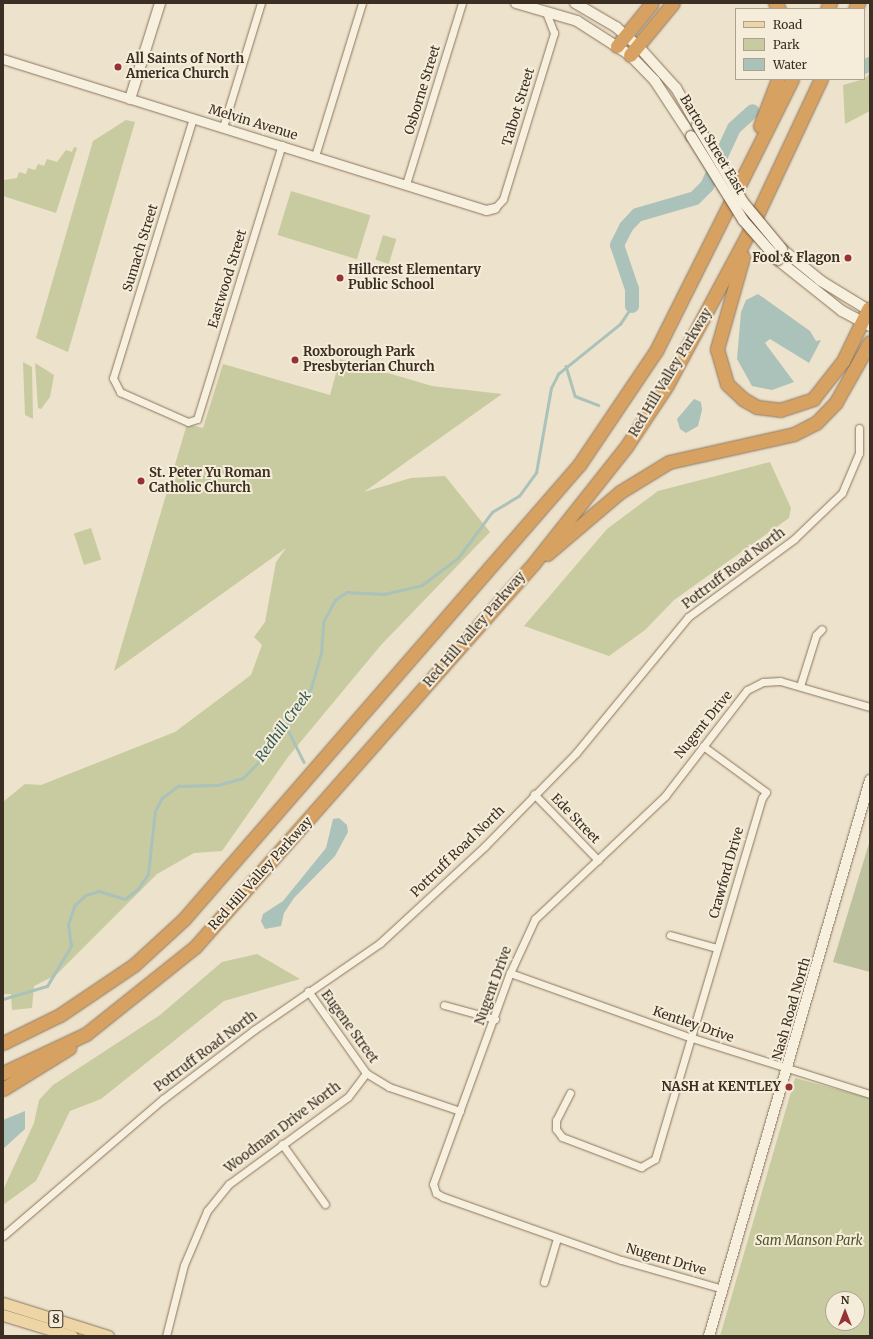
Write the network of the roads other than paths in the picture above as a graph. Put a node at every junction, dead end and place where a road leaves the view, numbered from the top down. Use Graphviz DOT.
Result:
graph roads {
  1 [pos="160,3"];
  2 [pos="261,3"];
  3 [pos="362,3"];
  4 [pos="462,3"];
  5 [pos="516,3"];
  6 [pos="574,3"];
  7 [pos="652,3"];
  8 [pos="673,3"];
  9 [pos="546,11"];
  10 [pos="625,36"];
  11 [pos="617,46"];
  12 [pos="634,50"];
  13 [pos="3,59"];
  14 [pos="778,80"];
  15 [pos="791,80"];
  16 [pos="821,80"];
  17 [pos="130,99"];
  18 [pos="193,118"];
  19 [pos="223,127"];
  20 [pos="282,146"];
  21 [pos="754,154"];
  22 [pos="315,156"];
  23 [pos="406,184"];
  24 [pos="495,208"];
  25 [pos="747,236"];
  26 [pos="869,310"];
  27 [pos="866,324"];
  28 [pos="870,342"];
  29 [pos="197,419"];
  30 [pos="859,428"];
  31 [pos="534,563"];
  32 [pos="822,629"];
  33 [pos="800,686"];
  34 [pos="870,707"];
  35 [pos="703,746"];
  36 [pos="870,780"];
  37 [pos="534,794"];
  38 [pos="598,860"];
  39 [pos="670,935"];
  40 [pos="717,948"];
  41 [pos="510,973"];
  42 [pos="308,991"];
  43 [pos="444,1006"];
  44 [pos="496,1019"];
  45 [pos="86,1034"];
  46 [pos="692,1038"];
  47 [pos="3,1043"];
  48 [pos="789,1068"];
  49 [pos="3,1073"];
  50 [pos="366,1073"];
  51 [pos="3,1089"];
  52 [pos="570,1094"];
  53 [pos="870,1094"];
  54 [pos="460,1111"];
  55 [pos="282,1144"];
  56 [pos="325,1204"];
  57 [pos="3,1236"];
  58 [pos="557,1238"];
  59 [pos="544,1282"];
  60 [pos="722,1289"];
  61 [pos="3,1303"];
  62 [pos="3,1315"];
  63 [pos="72,1336"];
  64 [pos="108,1336"];
  65 [pos="166,1336"];
  66 [pos="709,1336"];
  1 -- 17 [label="main road"];
  2 -- 19 [label="street"];
  3 -- 22 [label="street"];
  4 -- 23 [label="street, Osborne Street"];
  5 -- 9 [label="main road, Barton Street East"];
  6 -- 10 [label="main road, Barton Street East"];
  7 -- 10 [label="highway"];
  8 -- 12 [label="highway"];
  9 -- 11 [label="main road, Barton Street East"];
  9 -- 24 [label="street, Talbot Street"];
  10 -- 11 [label="highway"];
  10 -- 12 [label="main road, Barton Street East"];
  11 -- 12 [label="main road, Barton Street East"];
  12 -- 26 [label="main road, Barton Street East, bridge"];
  12 -- 27 [label="main road, Barton Street East, bridge"];
  13 -- 17 [label="street, Melvin Avenue"];
  14 -- 21 [label="highway"];
  15 -- 21 [label="highway, Red Hill Valley Parkway"];
  16 -- 25 [label="highway, Red Hill Valley Parkway"];
  17 -- 18 [label="street, Melvin Avenue"];
  18 -- 19 [label="street, Melvin Avenue"];
  18 -- 29 [label="street, Sumach Street"];
  19 -- 20 [label="street, Melvin Avenue"];
  20 -- 22 [label="street, Melvin Avenue"];
  20 -- 29 [label="street, Eastwood Street"];
  21 -- 47 [label="highway, Red Hill Valley Parkway"];
  22 -- 23 [label="street, Melvin Avenue"];
  23 -- 24 [label="street, Melvin Avenue"];
  25 -- 27 [label="highway"];
  25 -- 31 [label="highway, Red Hill Valley Parkway"];
  26 -- 27 [label="highway"];
  28 -- 31 [label="highway"];
  30 -- 37 [label="street, Pottruff Road North"];
  31 -- 45 [label="highway, Red Hill Valley Parkway"];
  32 -- 33 [label="street"];
  33 -- 34 [label="street, Nugent Drive"];
  33 -- 35 [label="street, Nugent Drive"];
  35 -- 38 [label="street, Nugent Drive"];
  35 -- 40 [label="street, Crawford Drive"];
  36 -- 48 [label="main road, Nash Road North"];
  37 -- 38 [label="street, Ede Street"];
  37 -- 42 [label="street, Pottruff Road North"];
  38 -- 41 [label="street, Nugent Drive"];
  39 -- 40 [label="street"];
  40 -- 46 [label="street, Crawford Drive"];
  41 -- 44 [label="street, Nugent Drive"];
  41 -- 46 [label="street, Kentley Drive"];
  42 -- 50 [label="street, Eugene Street"];
  42 -- 57 [label="street, Pottruff Road North"];
  43 -- 44 [label="street"];
  44 -- 54 [label="street, Nugent Drive"];
  45 -- 49 [label="highway, Red Hill Valley Parkway"];
  45 -- 51 [label="highway"];
  46 -- 48 [label="street, Kentley Drive"];
  46 -- 52 [label="street, Crawford Drive"];
  48 -- 53 [label="street, Kentley Drive"];
  48 -- 60 [label="main road, Nash Road North"];
  50 -- 54 [label="street, Eugene Street"];
  50 -- 55 [label="street, Woodman Drive North"];
  54 -- 58 [label="street, Nugent Drive"];
  55 -- 56 [label="street"];
  55 -- 65 [label="street, Woodman Drive North"];
  58 -- 59 [label="street"];
  58 -- 60 [label="street, Nugent Drive"];
  60 -- 66 [label="main road, Nash Road North"];
  61 -- 64 [label="main road, 8"];
  62 -- 63 [label="main road, 8"];
}
